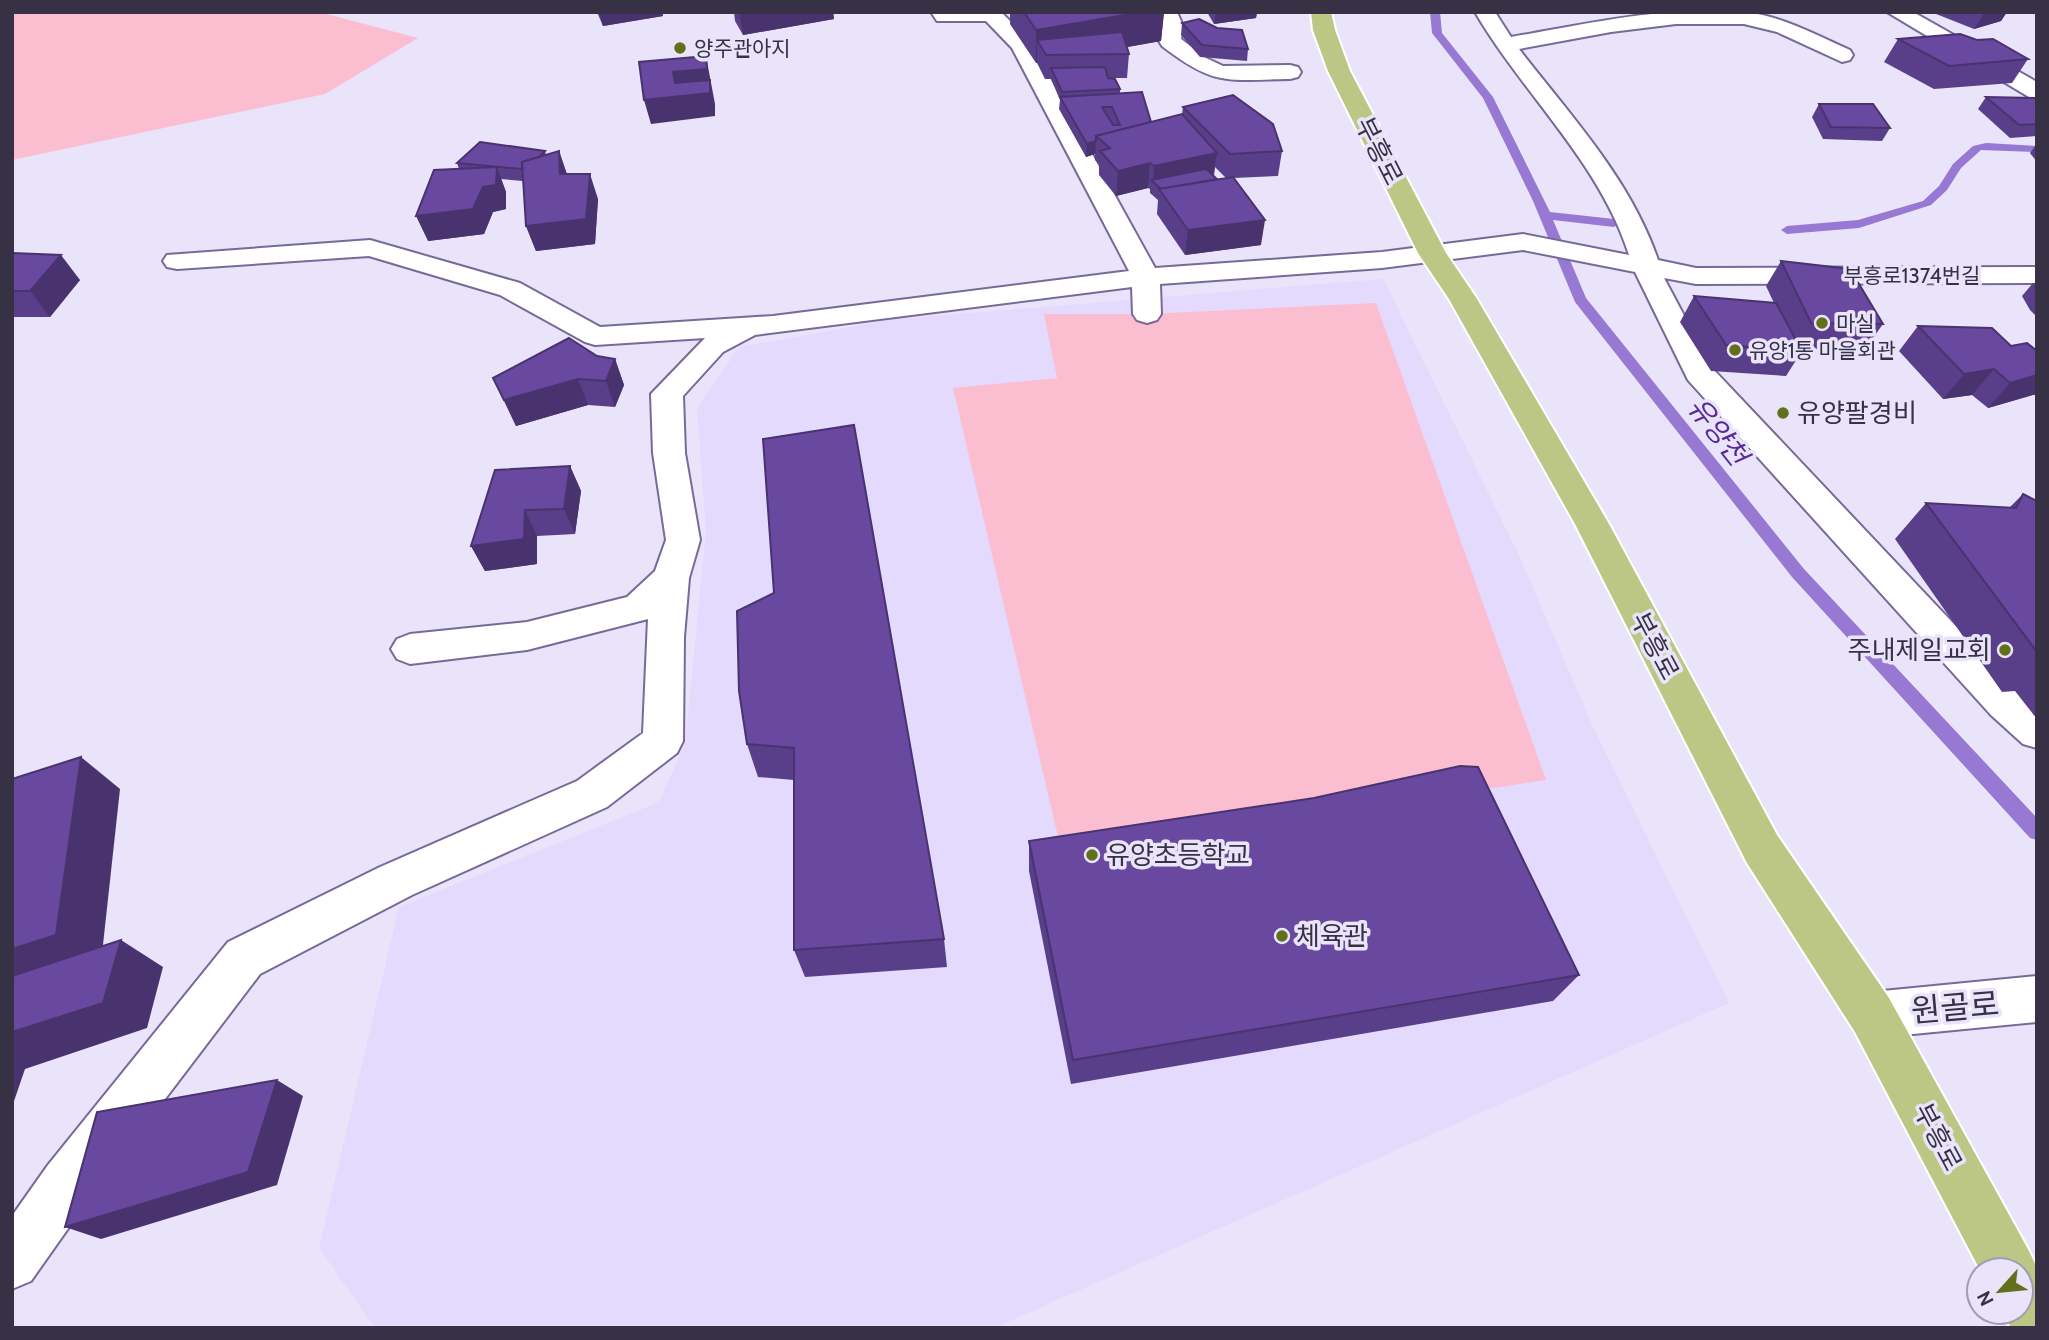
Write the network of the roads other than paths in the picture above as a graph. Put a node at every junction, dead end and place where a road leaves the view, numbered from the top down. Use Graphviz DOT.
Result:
graph roads {
  1 [pos="942,12"];
  2 [pos="1167,12"];
  3 [pos="1321,12"];
  4 [pos="1485,12"];
  5 [pos="1896,12"];
  6 [pos="1505,45"];
  7 [pos="1842,55"];
  8 [pos="1290,72"];
  9 [pos="2037,92"];
  10 [pos="1433,253"];
  11 [pos="177,261"];
  12 [pos="1635,266"];
  13 [pos="2037,275"];
  14 [pos="1146,277"];
  15 [pos="1147,314"];
  16 [pos="749,326"];
  17 [pos="671,578"];
  18 [pos="410,649"];
  19 [pos="2037,732"];
  20 [pos="2037,999"];
  21 [pos="1872,1015"];
  22 [pos="2002,1256"];
  23 [pos="12,1262"];
  1 -- 14 [label="street"];
  2 -- 8 [label="street"];
  3 -- 10 [label="main road, 부흥로"];
  4 -- 6 [label="street"];
  5 -- 9 [label="street"];
  6 -- 7 [label="street"];
  6 -- 12 [label="street"];
  10 -- 12 [label="street, 부흥로1374번길"];
  10 -- 14 [label="street"];
  10 -- 21 [label="main road, 부흥로"];
  11 -- 16 [label="street"];
  12 -- 13 [label="street, 부흥로1374번길"];
  12 -- 19 [label="street"];
  14 -- 15 [label="street"];
  14 -- 16 [label="street"];
  16 -- 17 [label="street"];
  17 -- 18 [label="street"];
  17 -- 23 [label="street"];
  20 -- 21 [label="street, 원골로"];
  21 -- 22 [label="main road, 부흥로"];
}
